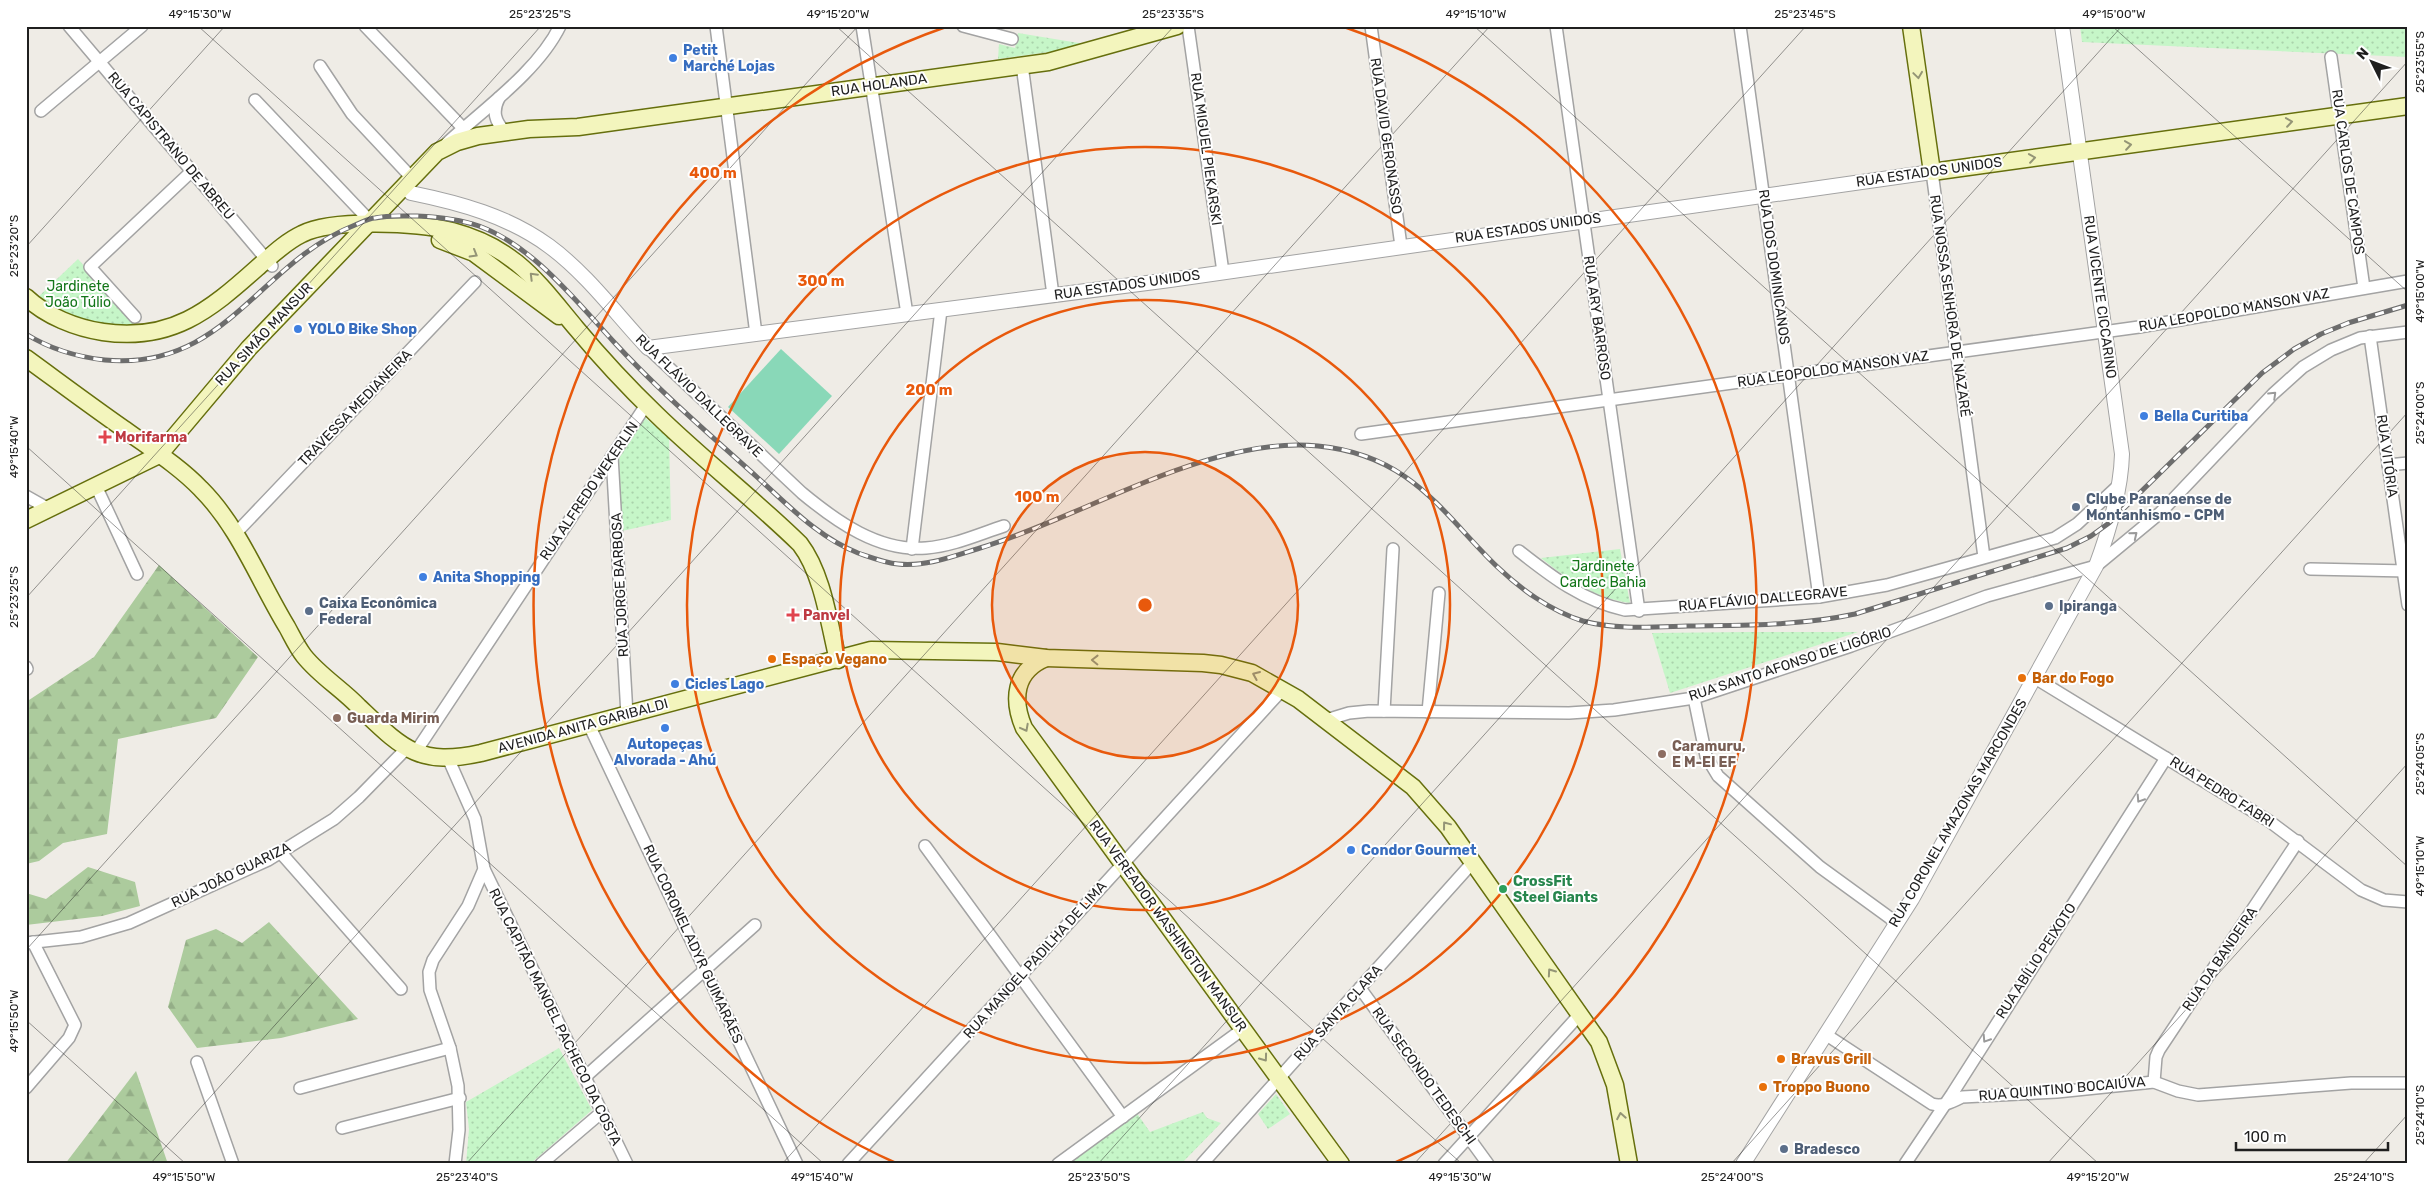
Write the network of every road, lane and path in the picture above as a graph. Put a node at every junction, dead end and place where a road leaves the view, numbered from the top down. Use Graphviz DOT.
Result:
graph roads {
  1 [pos="69,26"];
  2 [pos="142,26"];
  3 [pos="365,26"];
  4 [pos="560,26"];
  5 [pos="716,26"];
  6 [pos="862,26"];
  7 [pos="1177,26"];
  8 [pos="1188,26"];
  9 [pos="1371,26"];
  10 [pos="1556,26"];
  11 [pos="1740,26"];
  12 [pos="1911,26"];
  13 [pos="2062,26"];
  14 [pos="967,27"];
  15 [pos="1012,40"];
  16 [pos="2331,57"];
  17 [pos="100,62"];
  18 [pos="320,66"];
  19 [pos="1022,66"];
  20 [pos="872,86"];
  21 [pos="502,94"];
  22 [pos="255,100"];
  23 [pos="727,106"];
  24 [pos="2408,106"];
  25 [pos="42,112"];
  26 [pos="2339,116"];
  27 [pos="578,126"];
  28 [pos="463,128"];
  29 [pos="505,132"];
  30 [pos="2079,151"];
  31 [pos="441,156"];
  32 [pos="192,171"];
  33 [pos="1932,172"];
  34 [pos="411,185"];
  35 [pos="1764,195"];
  36 [pos="389,207"];
  37 [pos="1583,220"];
  38 [pos="367,224"];
  39 [pos="399,226"];
  40 [pos="1401,246"];
  41 [pos="270,263"];
  42 [pos="1223,272"];
  43 [pos="2408,281"];
  44 [pos="475,282"];
  45 [pos="2364,288"];
  46 [pos="1053,296"];
  47 [pos="26,297"];
  48 [pos="26,310"];
  49 [pos="941,310"];
  50 [pos="907,314"];
  51 [pos="135,317"];
  52 [pos="576,327"];
  53 [pos="2105,332"];
  54 [pos="2408,332"];
  55 [pos="756,334"];
  56 [pos="2370,336"];
  57 [pos="648,348"];
  58 [pos="1957,352"];
  59 [pos="26,358"];
  60 [pos="1789,375"];
  61 [pos="1609,400"];
  62 [pos="646,405"];
  63 [pos="1361,434"];
  64 [pos="160,454"];
  65 [pos="612,456"];
  66 [pos="2408,463"];
  67 [pos="2388,465"];
  68 [pos="96,486"];
  69 [pos="2118,486"];
  70 [pos="26,496"];
  71 [pos="49,509"];
  72 [pos="26,520"];
  73 [pos="1004,526"];
  74 [pos="235,534"];
  75 [pos="912,548"];
  76 [pos="1393,550"];
  77 [pos="1519,551"];
  78 [pos="1984,557"];
  79 [pos="2096,566"];
  80 [pos="2310,569"];
  81 [pos="2405,571"];
  82 [pos="137,574"];
  83 [pos="1440,592"];
  84 [pos="1820,597"];
  85 [pos="2408,605"];
  86 [pos="1639,610"];
  87 [pos="1046,658"];
  88 [pos="838,660"];
  89 [pos="2035,678"];
  90 [pos="1020,680"];
  91 [pos="1283,689"];
  92 [pos="1694,698"];
  93 [pos="1384,711"];
  94 [pos="1428,712"];
  95 [pos="627,715"];
  96 [pos="1326,720"];
  97 [pos="589,725"];
  98 [pos="411,751"];
  99 [pos="448,758"];
  100 [pos="2166,758"];
  101 [pos="2298,841"];
  102 [pos="925,846"];
  103 [pos="280,853"];
  104 [pos="1473,862"];
  105 [pos="1122,864"];
  106 [pos="484,869"];
  107 [pos="2408,902"];
  108 [pos="1897,923"];
  109 [pos="755,925"];
  110 [pos="30,943"];
  111 [pos="704,970"];
  112 [pos="1020,976"];
  113 [pos="1360,988"];
  114 [pos="401,989"];
  115 [pos="1580,1013"];
  116 [pos="1243,1029"];
  117 [pos="1825,1034"];
  118 [pos="450,1048"];
  119 [pos="197,1062"];
  120 [pos="585,1077"];
  121 [pos="1279,1079"];
  122 [pos="2154,1082"];
  123 [pos="2408,1083"];
  124 [pos="26,1088"];
  125 [pos="300,1088"];
  126 [pos="460,1098"];
  127 [pos="1944,1105"];
  128 [pos="602,1112"];
  129 [pos="1123,1117"];
  130 [pos="342,1128"];
  131 [pos="1468,1137"];
  132 [pos="1208,1161"];
  133 [pos="233,1164"];
  134 [pos="455,1164"];
  135 [pos="541,1164"];
  136 [pos="627,1164"];
  137 [pos="797,1164"];
  138 [pos="848,1164"];
  139 [pos="1058,1164"];
  140 [pos="1341,1164"];
  141 [pos="1444,1164"];
  142 [pos="1488,1164"];
  143 [pos="1629,1164"];
  144 [pos="1743,1164"];
  145 [pos="1904,1164"];
  1 -- 17 [label="street, RUA CAPISTRANO DE ABREU"];
  2 -- 17 [label="street"];
  3 -- 28 [label="street"];
  4 -- 21 [label="street, RUA SIMÃO MANSUR"];
  5 -- 23 [label="street"];
  6 -- 20 [label="street"];
  7 -- 19 [label="main road, RUA HOLANDA"];
  8 -- 42 [label="street, RUA MIGUEL PIEKARSKI"];
  9 -- 40 [label="street, RUA DAVID GERONASSO"];
  10 -- 37 [label="street, RUA ARY BARROSO"];
  11 -- 35 [label="street, RUA DOS DOMINICANOS"];
  12 -- 33 [label="main road, RUA NOSSA SENHORA DE NAZARÉ, one-way"];
  13 -- 30 [label="street, RUA VICENTE CICCARINO"];
  14 -- 15 [label="street"];
  16 -- 26 [label="street, RUA CARLOS DE CAMPOS"];
  17 -- 25 [label="street"];
  17 -- 32 [label="street, RUA CAPISTRANO DE ABREU"];
  18 -- 34 [label="street"];
  19 -- 20 [label="main road, RUA HOLANDA"];
  19 -- 46 [label="street"];
  20 -- 23 [label="main road, RUA HOLANDA"];
  20 -- 50 [label="street"];
  21 -- 28 [label="street, RUA SIMÃO MANSUR"];
  21 -- 29 [label="street, RUA SIMÃO MANSUR"];
  22 -- 38 [label="street"];
  23 -- 27 [label="main road, RUA HOLANDA"];
  23 -- 55 [label="street"];
  24 -- 26 [label="main road, RUA ESTADOS UNIDOS"];
  30 -- 26 [label="main road, RUA ESTADOS UNIDOS, one-way"];
  26 -- 45 [label="street, RUA CARLOS DE CAMPOS"];
  27 -- 29 [label="main road, RUA HOLANDA"];
  27 -- 31 [label="main road, RUA HOLANDA"];
  28 -- 31 [label="street, RUA SIMÃO MANSUR"];
  29 -- 31 [label="main road, RUA HOLANDA"];
  33 -- 30 [label="main road, RUA ESTADOS UNIDOS, one-way"];
  30 -- 53 [label="street, RUA VICENTE CICCARINO"];
  31 -- 34 [label="main road, RUA SIMÃO MANSUR"];
  32 -- 41 [label="street, RUA CAPISTRANO DE ABREU"];
  32 -- 51 [label="street"];
  33 -- 35 [label="street, RUA ESTADOS UNIDOS"];
  33 -- 58 [label="street, RUA NOSSA SENHORA DE NAZARÉ"];
  34 -- 36 [label="main road, RUA SIMÃO MANSUR"];
  34 -- 38 [label="main road, RUA SIMÃO MANSUR"];
  34 -- 57 [label="street, RUA FLÁVIO DALLEGRAVE"];
  35 -- 37 [label="street, RUA ESTADOS UNIDOS"];
  35 -- 60 [label="street, RUA DOS DOMINICANOS"];
  36 -- 38 [label="main road, RUA SIMÃO MANSUR"];
  36 -- 39 [label="main road"];
  37 -- 40 [label="street, RUA ESTADOS UNIDOS"];
  37 -- 61 [label="street, RUA ARY BARROSO"];
  38 -- 39 [label="main road"];
  38 -- 41 [label="main road"];
  38 -- 52 [label="main road, one-way"];
  38 -- 64 [label="main road, RUA SIMÃO MANSUR"];
  52 -- 39 [label="main road, one-way"];
  40 -- 42 [label="street, RUA ESTADOS UNIDOS"];
  41 -- 47 [label="main road"];
  41 -- 48 [label="main road"];
  42 -- 46 [label="street, RUA ESTADOS UNIDOS"];
  43 -- 45 [label="street"];
  44 -- 74 [label="street, TRAVESSA MEDIANEIRA"];
  45 -- 53 [label="street, RUA LEOPOLDO MANSON VAZ"];
  46 -- 49 [label="street, RUA ESTADOS UNIDOS"];
  49 -- 50 [label="street, RUA ESTADOS UNIDOS"];
  49 -- 75 [label="street"];
  50 -- 55 [label="street, RUA ESTADOS UNIDOS"];
  52 -- 62 [label="main road"];
  53 -- 58 [label="street, RUA LEOPOLDO MANSON VAZ"];
  53 -- 69 [label="street, RUA VICENTE CICCARINO"];
  54 -- 56 [label="street, RUA CORONEL AMAZONAS MARCONDES"];
  55 -- 57 [label="street, RUA ESTADOS UNIDOS"];
  56 -- 67 [label="street, RUA VITÓRIA"];
  79 -- 56 [label="street, RUA CORONEL AMAZONAS MARCONDES, one-way"];
  57 -- 75 [label="street, RUA FLÁVIO DALLEGRAVE"];
  58 -- 60 [label="street, RUA LEOPOLDO MANSON VAZ"];
  58 -- 78 [label="street, RUA NOSSA SENHORA DE NAZARÉ"];
  59 -- 64 [label="main road, AVENIDA ANITA GARIBALDI"];
  60 -- 61 [label="street, RUA LEOPOLDO MANSON VAZ"];
  60 -- 84 [label="street, RUA DOS DOMINICANOS"];
  61 -- 63 [label="street, RUA LEOPOLDO MANSON VAZ"];
  61 -- 86 [label="street, RUA ARY BARROSO"];
  62 -- 65 [label="street, RUA ALFREDO WEKERLIN"];
  62 -- 88 [label="main road"];
  64 -- 68 [label="main road"];
  64 -- 74 [label="main road, AVENIDA ANITA GARIBALDI"];
  65 -- 95 [label="street, RUA JORGE BARBOSA"];
  65 -- 98 [label="street, RUA ALFREDO WEKERLIN"];
  66 -- 67 [label="street"];
  67 -- 81 [label="street, RUA VITÓRIA"];
  68 -- 71 [label="main road"];
  68 -- 82 [label="street"];
  69 -- 78 [label="street, RUA FLÁVIO DALLEGRAVE"];
  69 -- 79 [label="street, RUA VICENTE CICCARINO"];
  70 -- 71 [label="street"];
  71 -- 72 [label="main road"];
  73 -- 75 [label="street, RUA FLÁVIO DALLEGRAVE"];
  74 -- 98 [label="main road, AVENIDA ANITA GARIBALDI"];
  76 -- 93 [label="street"];
  77 -- 86 [label="street, RUA FLÁVIO DALLEGRAVE"];
  78 -- 84 [label="street, RUA FLÁVIO DALLEGRAVE"];
  79 -- 89 [label="street, RUA CORONEL AMAZONAS MARCONDES"];
  79 -- 92 [label="street, RUA SANTO AFONSO DE LIGÓRIO"];
  80 -- 81 [label="street"];
  81 -- 85 [label="street, RUA VITÓRIA"];
  83 -- 94 [label="street"];
  84 -- 86 [label="street, RUA FLÁVIO DALLEGRAVE"];
  87 -- 88 [label="main road, AVENIDA ANITA GARIBALDI"];
  87 -- 90 [label="main road"];
  91 -- 87 [label="main road, AVENIDA ANITA GARIBALDI, one-way"];
  88 -- 90 [label="main road, AVENIDA ANITA GARIBALDI"];
  88 -- 95 [label="main road, AVENIDA ANITA GARIBALDI"];
  89 -- 100 [label="street, RUA PEDRO FABRI"];
  89 -- 108 [label="street, RUA CORONEL AMAZONAS MARCONDES"];
  90 -- 105 [label="main road, RUA VEREADOR WASHINGTON MANSUR, one-way"];
  91 -- 96 [label="main road, AVENIDA ANITA GARIBALDI"];
  91 -- 105 [label="street, RUA MANOEL PADILHA DE LIMA"];
  92 -- 94 [label="street, RUA SANTO AFONSO DE LIGÓRIO"];
  92 -- 108 [label="street"];
  93 -- 94 [label="street, RUA SANTO AFONSO DE LIGÓRIO"];
  93 -- 96 [label="street, RUA SANTO AFONSO DE LIGÓRIO"];
  95 -- 97 [label="main road, AVENIDA ANITA GARIBALDI"];
  104 -- 96 [label="main road, AVENIDA ANITA GARIBALDI, one-way"];
  97 -- 99 [label="main road, AVENIDA ANITA GARIBALDI"];
  97 -- 111 [label="street, RUA CORONEL ADYR GUIMARÃES"];
  98 -- 99 [label="main road, AVENIDA ANITA GARIBALDI"];
  98 -- 103 [label="street, RUA JOÃO GUARIZA"];
  99 -- 106 [label="street, RUA CAPITÃO MANOEL PACHECO DA COSTA"];
  100 -- 101 [label="street, RUA PEDRO FABRI"];
  100 -- 127 [label="street, RUA ABÍLIO PEIXOTO, one-way"];
  101 -- 107 [label="street, RUA PEDRO FABRI"];
  101 -- 122 [label="street, RUA DA BANDEIRA"];
  102 -- 112 [label="street"];
  103 -- 110 [label="street, RUA JOÃO GUARIZA"];
  103 -- 114 [label="street"];
  104 -- 113 [label="street, RUA SANTA CLARA"];
  115 -- 104 [label="main road, AVENIDA ANITA GARIBALDI, one-way"];
  105 -- 112 [label="street, RUA MANOEL PADILHA DE LIMA"];
  105 -- 116 [label="main road, RUA VEREADOR WASHINGTON MANSUR"];
  106 -- 118 [label="street"];
  106 -- 120 [label="street, RUA CAPITÃO MANOEL PACHECO DA COSTA"];
  108 -- 117 [label="street, RUA CORONEL AMAZONAS MARCONDES"];
  109 -- 111 [label="street"];
  110 -- 124 [label="street"];
  111 -- 120 [label="street"];
  111 -- 137 [label="street, RUA CORONEL ADYR GUIMARÃES"];
  112 -- 129 [label="street"];
  112 -- 138 [label="street, RUA MANOEL PADILHA DE LIMA"];
  113 -- 121 [label="street, RUA SANTA CLARA"];
  113 -- 131 [label="street, RUA SECONDO TEDESCHI"];
  115 -- 131 [label="street"];
  143 -- 115 [label="main road, AVENIDA ANITA GARIBALDI, one-way"];
  116 -- 121 [label="main road, RUA VEREADOR WASHINGTON MANSUR, one-way"];
  116 -- 129 [label="street"];
  117 -- 127 [label="street"];
  117 -- 144 [label="street, RUA CORONEL AMAZONAS MARCONDES"];
  118 -- 125 [label="street"];
  118 -- 126 [label="street"];
  119 -- 133 [label="street"];
  120 -- 128 [label="street, RUA CAPITÃO MANOEL PACHECO DA COSTA"];
  121 -- 132 [label="street, RUA SANTA CLARA"];
  121 -- 140 [label="main road, RUA VEREADOR WASHINGTON MANSUR"];
  122 -- 123 [label="street, RUA QUINTINO BOCAIÚVA"];
  122 -- 127 [label="street, RUA QUINTINO BOCAIÚVA"];
  126 -- 130 [label="street"];
  126 -- 134 [label="street"];
  127 -- 145 [label="street, RUA ABÍLIO PEIXOTO"];
  128 -- 135 [label="street"];
  128 -- 136 [label="street, RUA CAPITÃO MANOEL PACHECO DA COSTA"];
  129 -- 139 [label="street"];
  131 -- 141 [label="street"];
  131 -- 142 [label="street, RUA SECONDO TEDESCHI"];
}
